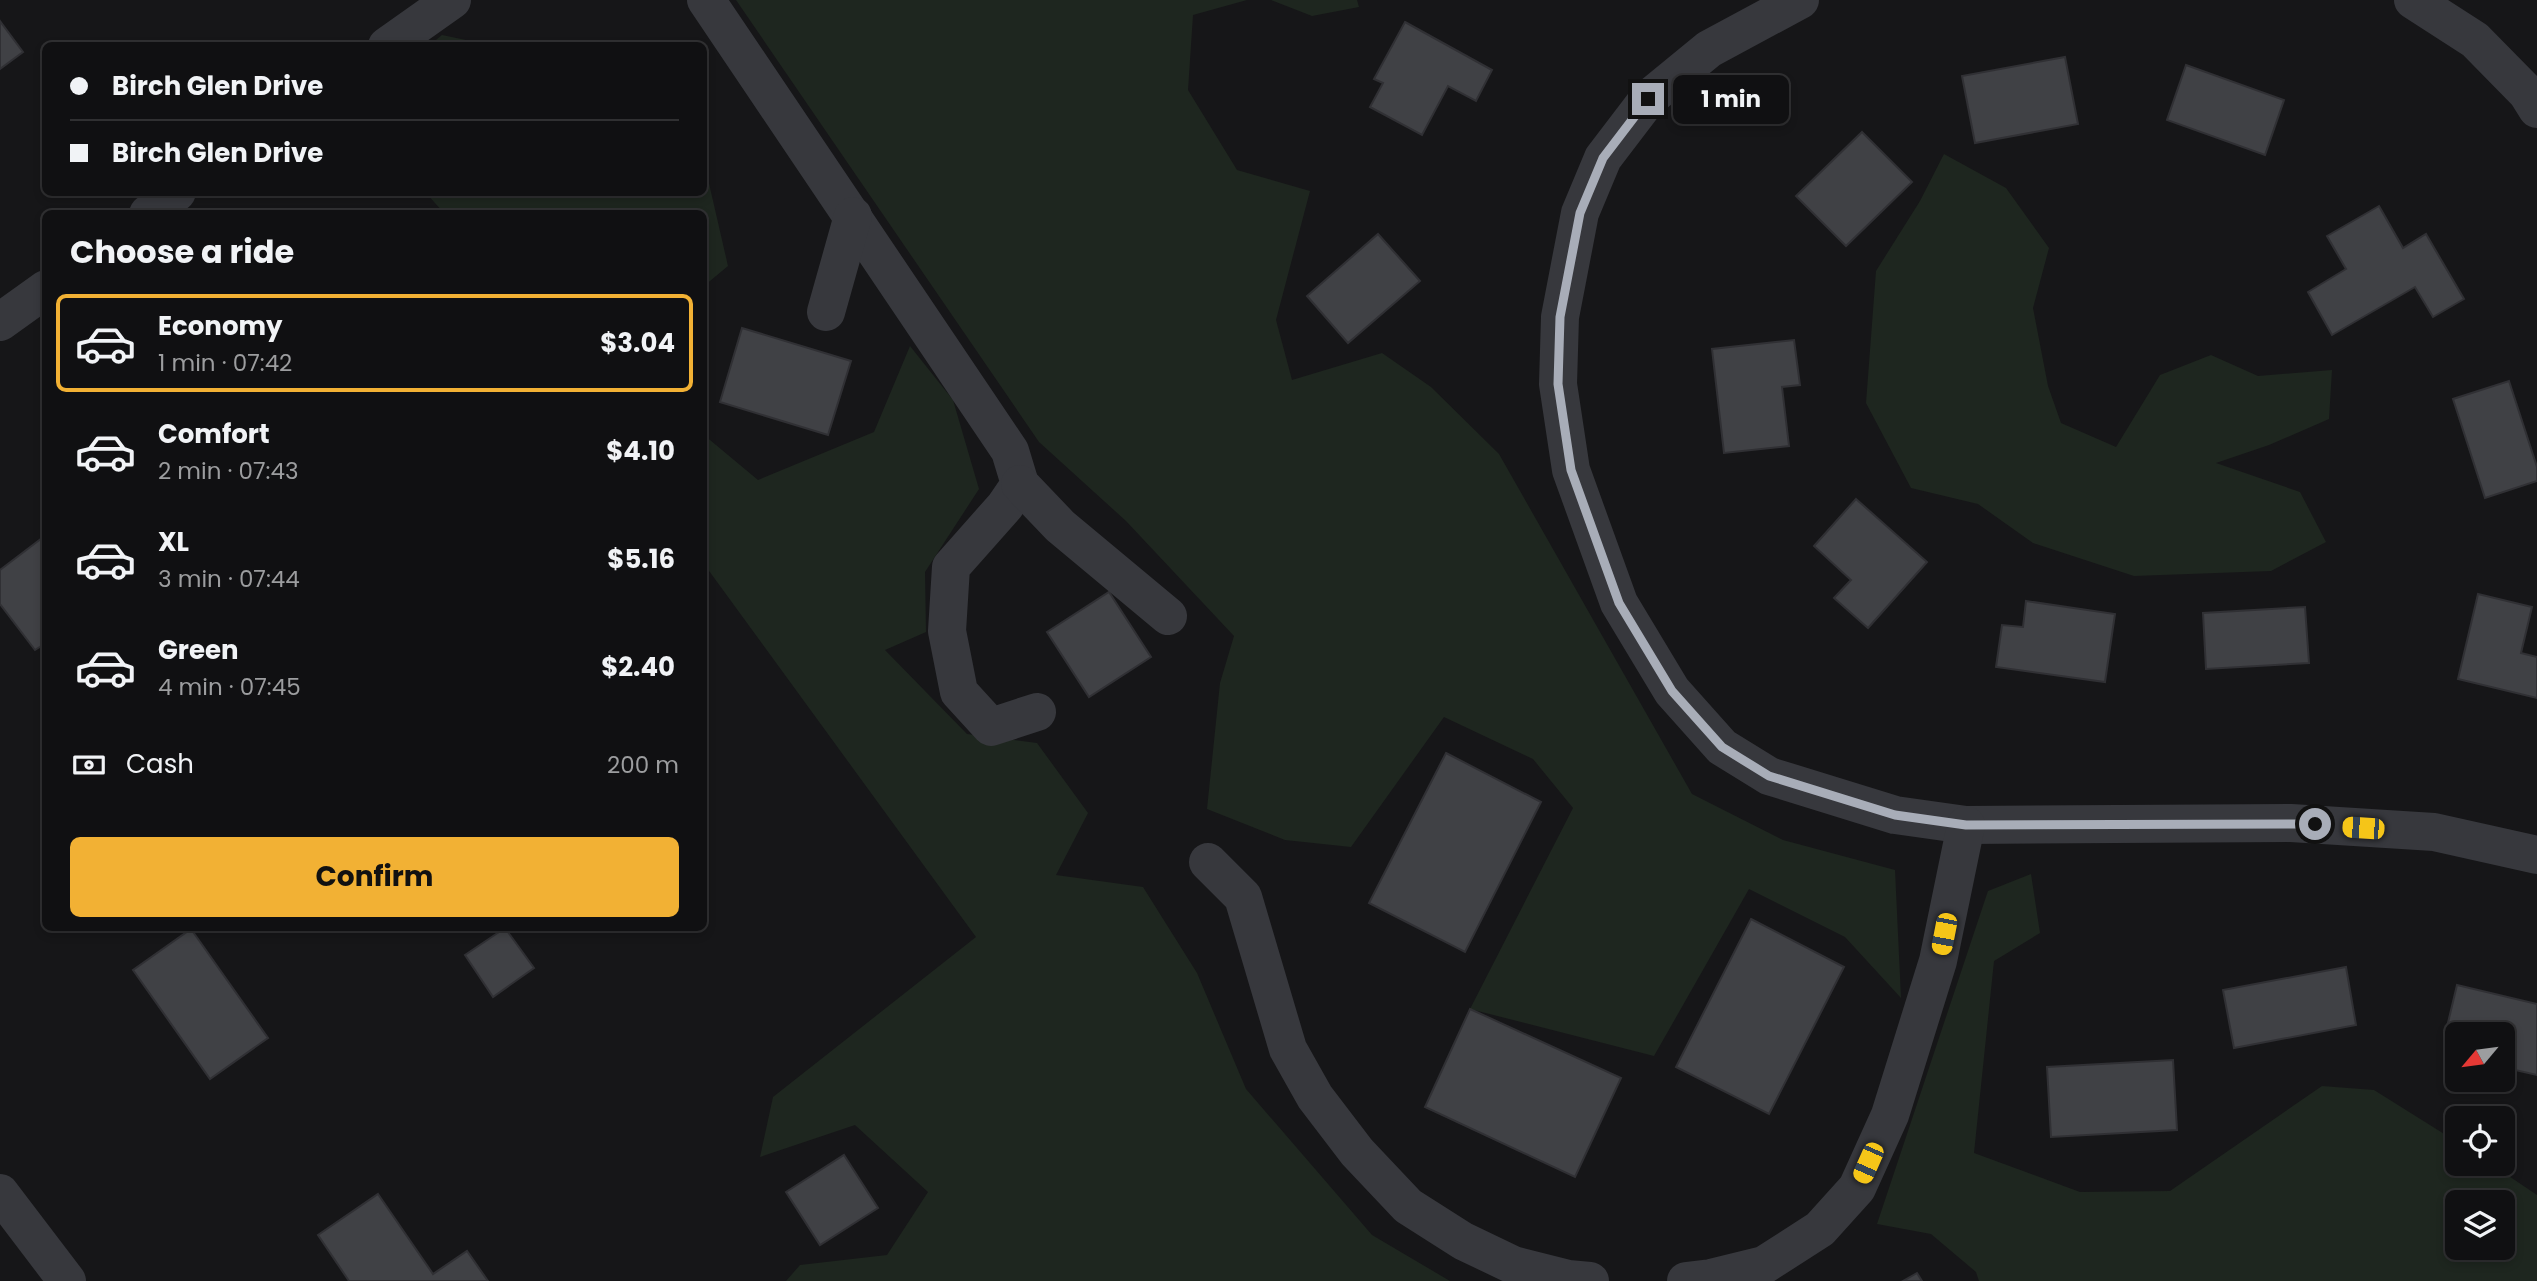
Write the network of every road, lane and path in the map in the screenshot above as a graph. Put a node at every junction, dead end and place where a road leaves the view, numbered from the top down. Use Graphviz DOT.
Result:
graph roads {
  1 [pos="452,0"];
  2 [pos="706,0"];
  3 [pos="1800,0"];
  4 [pos="2413,0"];
  5 [pos="393,42"];
  6 [pos="2537,109"];
  7 [pos="172,196"];
  8 [pos="153,210"];
  9 [pos="853,216"];
  10 [pos="42,292"];
  11 [pos="826,312"];
  12 [pos="0,322"];
  13 [pos="1020,484"];
  14 [pos="1168,616"];
  15 [pos="1037,712"];
  16 [pos="1966,825"];
  17 [pos="2537,855"];
  18 [pos="1208,862"];
  19 [pos="0,1193"];
  20 [pos="67,1281"];
  21 [pos="1590,1281"];
  22 [pos="1686,1281"];
  1 -- 5 [label="street"];
  2 -- 9 [label="street"];
  3 -- 16 [label="street"];
  4 -- 6 [label="street"];
  7 -- 8 [label="street"];
  9 -- 11 [label="street"];
  9 -- 13 [label="street"];
  10 -- 12 [label="street"];
  13 -- 14 [label="street"];
  13 -- 15 [label="street"];
  16 -- 17 [label="street"];
  16 -- 22 [label="street"];
  18 -- 21 [label="street"];
  19 -- 20 [label="street"];
}
